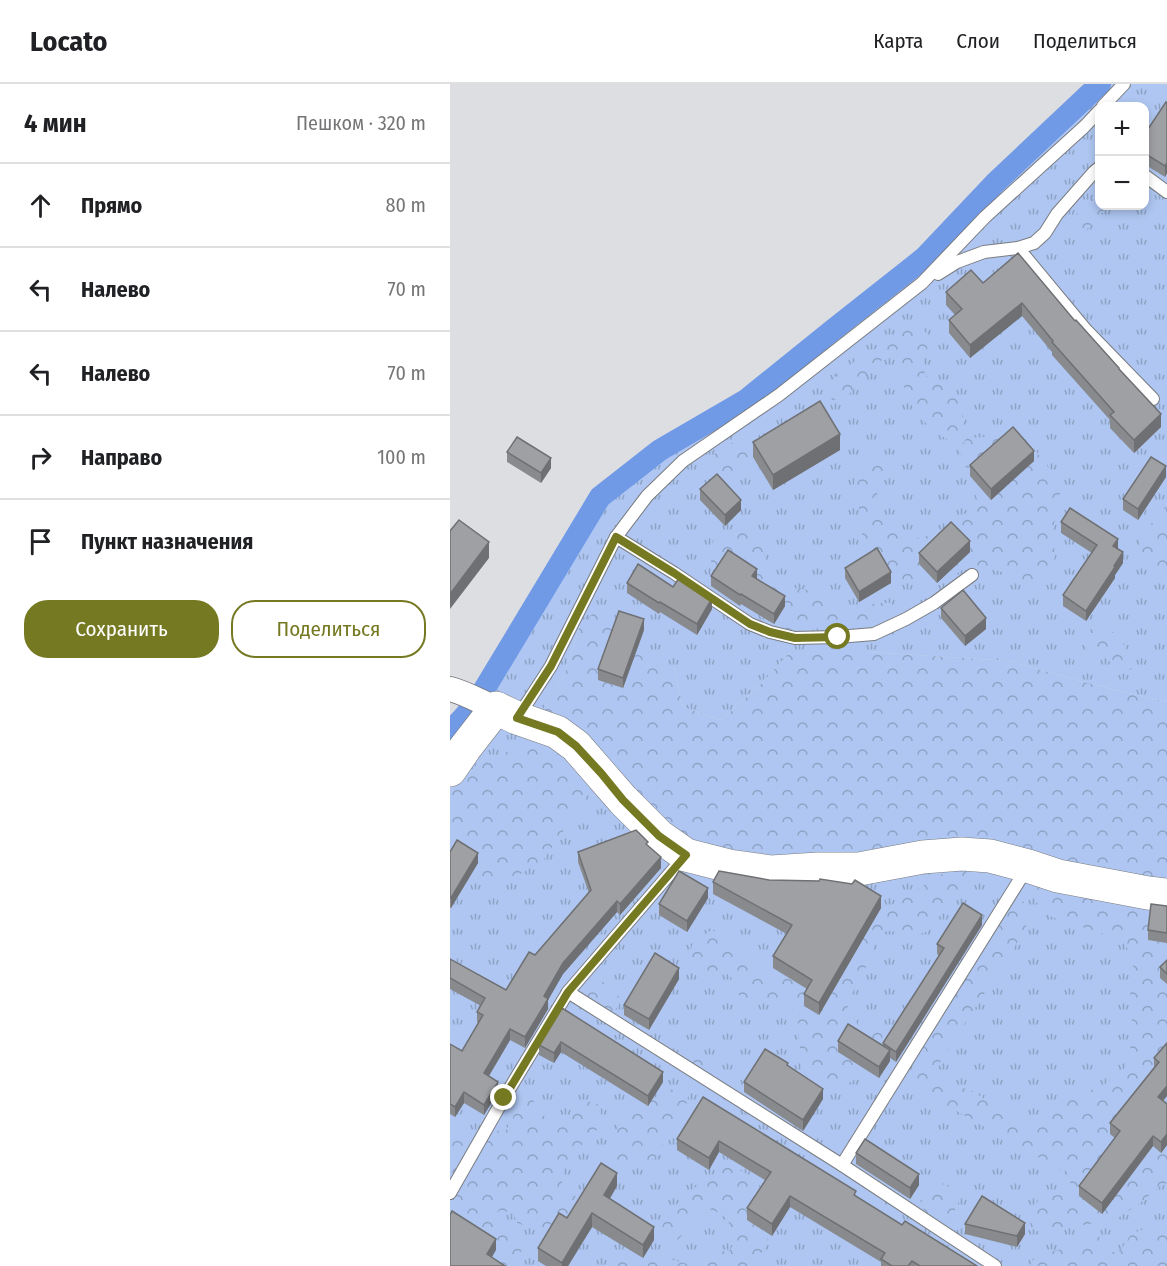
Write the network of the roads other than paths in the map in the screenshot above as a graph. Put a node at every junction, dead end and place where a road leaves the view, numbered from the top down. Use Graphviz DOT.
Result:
graph roads {
  1 [pos="1124,84"];
  2 [pos="1107,102"];
  3 [pos="1095,115"];
  4 [pos="1095,171"];
  5 [pos="1149,179"];
  6 [pos="1167,192"];
  7 [pos="1018,248"];
  8 [pos="922,283"];
  9 [pos="1153,399"];
  10 [pos="616,537"];
  11 [pos="972,575"];
  12 [pos="482,702"];
  13 [pos="450,770"];
  14 [pos="686,855"];
  15 [pos="1028,866"];
  16 [pos="1167,895"];
  17 [pos="568,992"];
  18 [pos="842,1165"];
  19 [pos="450,1193"];
  20 [pos="995,1266"];
  1 -- 2 [label="lane"];
  3 -- 8 [label="lane"];
  4 -- 7 [label="lane"];
  5 -- 6 [label="lane"];
  7 -- 8 [label="lane"];
  7 -- 9 [label="lane"];
  8 -- 10 [label="lane"];
  10 -- 11 [label="lane"];
  10 -- 12 [label="lane"];
  12 -- 13 [label="street"];
  12 -- 14 [label="street"];
  14 -- 15 [label="street"];
  14 -- 17 [label="lane"];
  15 -- 16 [label="street"];
  15 -- 18 [label="lane"];
  17 -- 18 [label="lane"];
  17 -- 19 [label="lane"];
  18 -- 20 [label="lane"];
}
